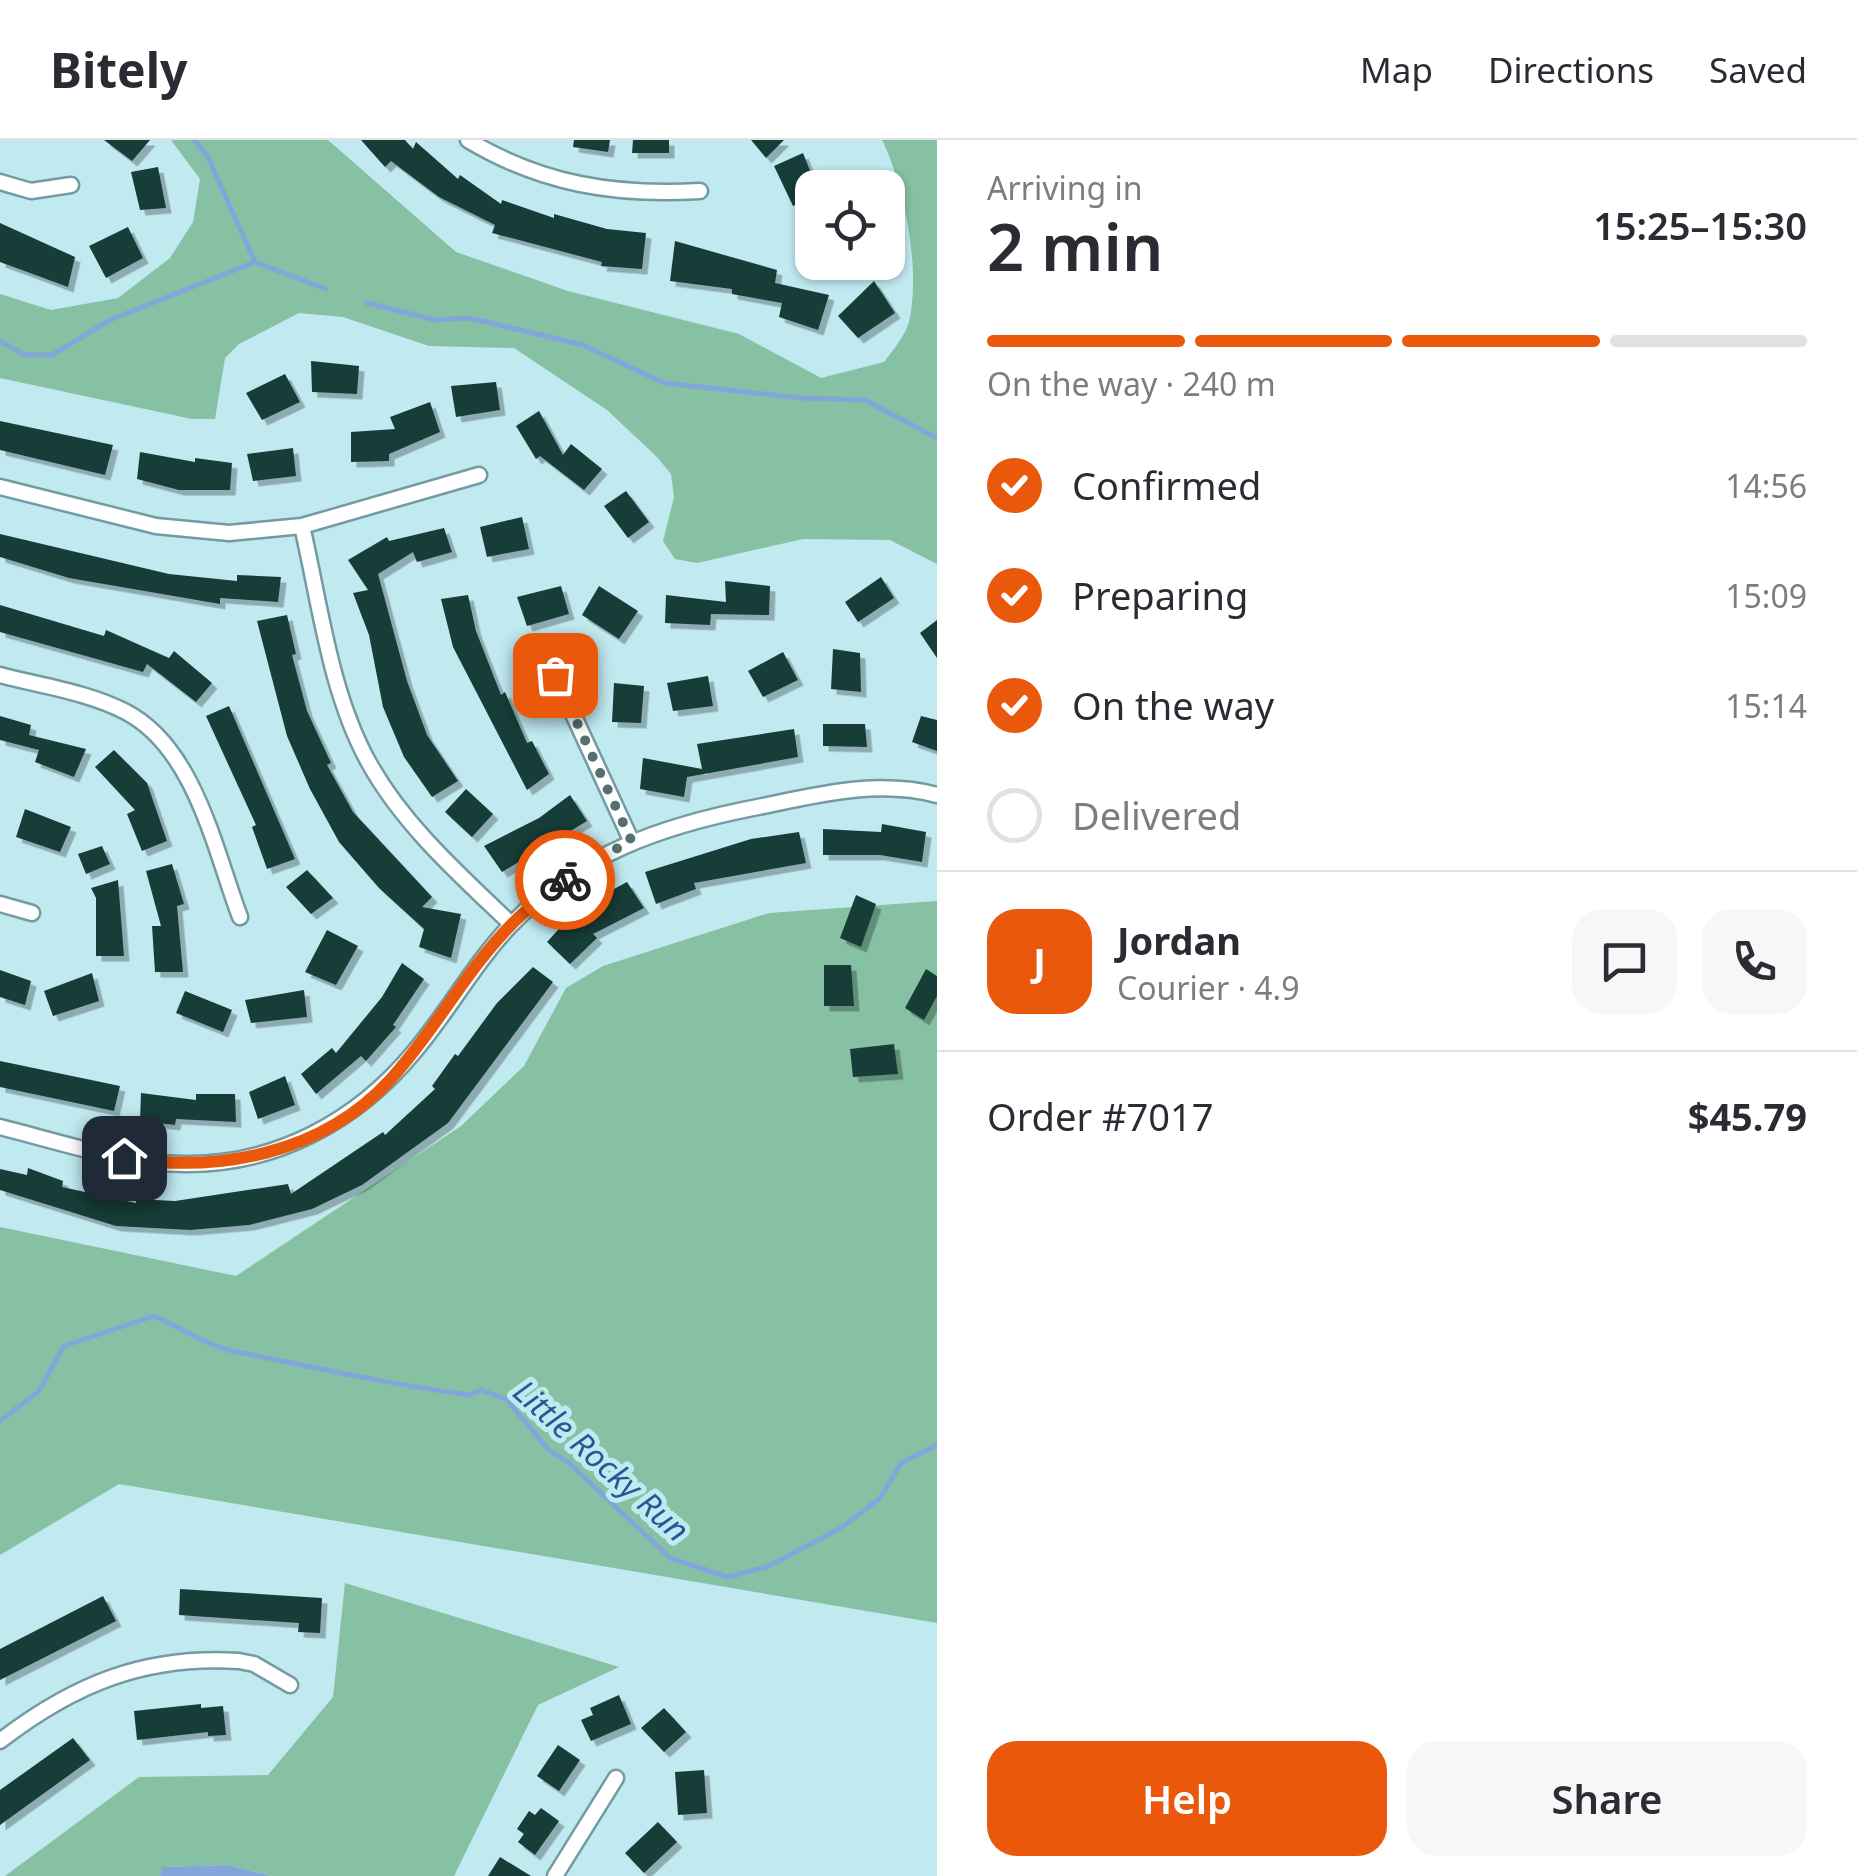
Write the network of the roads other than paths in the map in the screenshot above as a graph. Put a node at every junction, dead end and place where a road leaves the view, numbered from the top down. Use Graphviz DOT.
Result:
graph roads {
  1 [pos="468,140"];
  2 [pos="0,182"];
  3 [pos="72,185"];
  4 [pos="700,191"];
  5 [pos="480,475"];
  6 [pos="0,486"];
  7 [pos="302,526"];
  8 [pos="0,675"];
  9 [pos="555,675"];
  10 [pos="937,794"];
  11 [pos="631,840"];
  12 [pos="0,904"];
  13 [pos="32,913"];
  14 [pos="240,917"];
  15 [pos="512,924"];
  16 [pos="0,1127"];
  17 [pos="290,1685"];
  18 [pos="0,1741"];
  19 [pos="616,1778"];
  20 [pos="554,1876"];
  1 -- 4 [label="street"];
  2 -- 3 [label="street"];
  5 -- 7 [label="street"];
  6 -- 7 [label="street"];
  7 -- 15 [label="street"];
  8 -- 14 [label="street"];
  9 -- 11 [label="street"];
  10 -- 11 [label="street"];
  11 -- 15 [label="street"];
  12 -- 13 [label="street"];
  15 -- 16 [label="street"];
  17 -- 18 [label="street"];
  19 -- 20 [label="street"];
}
